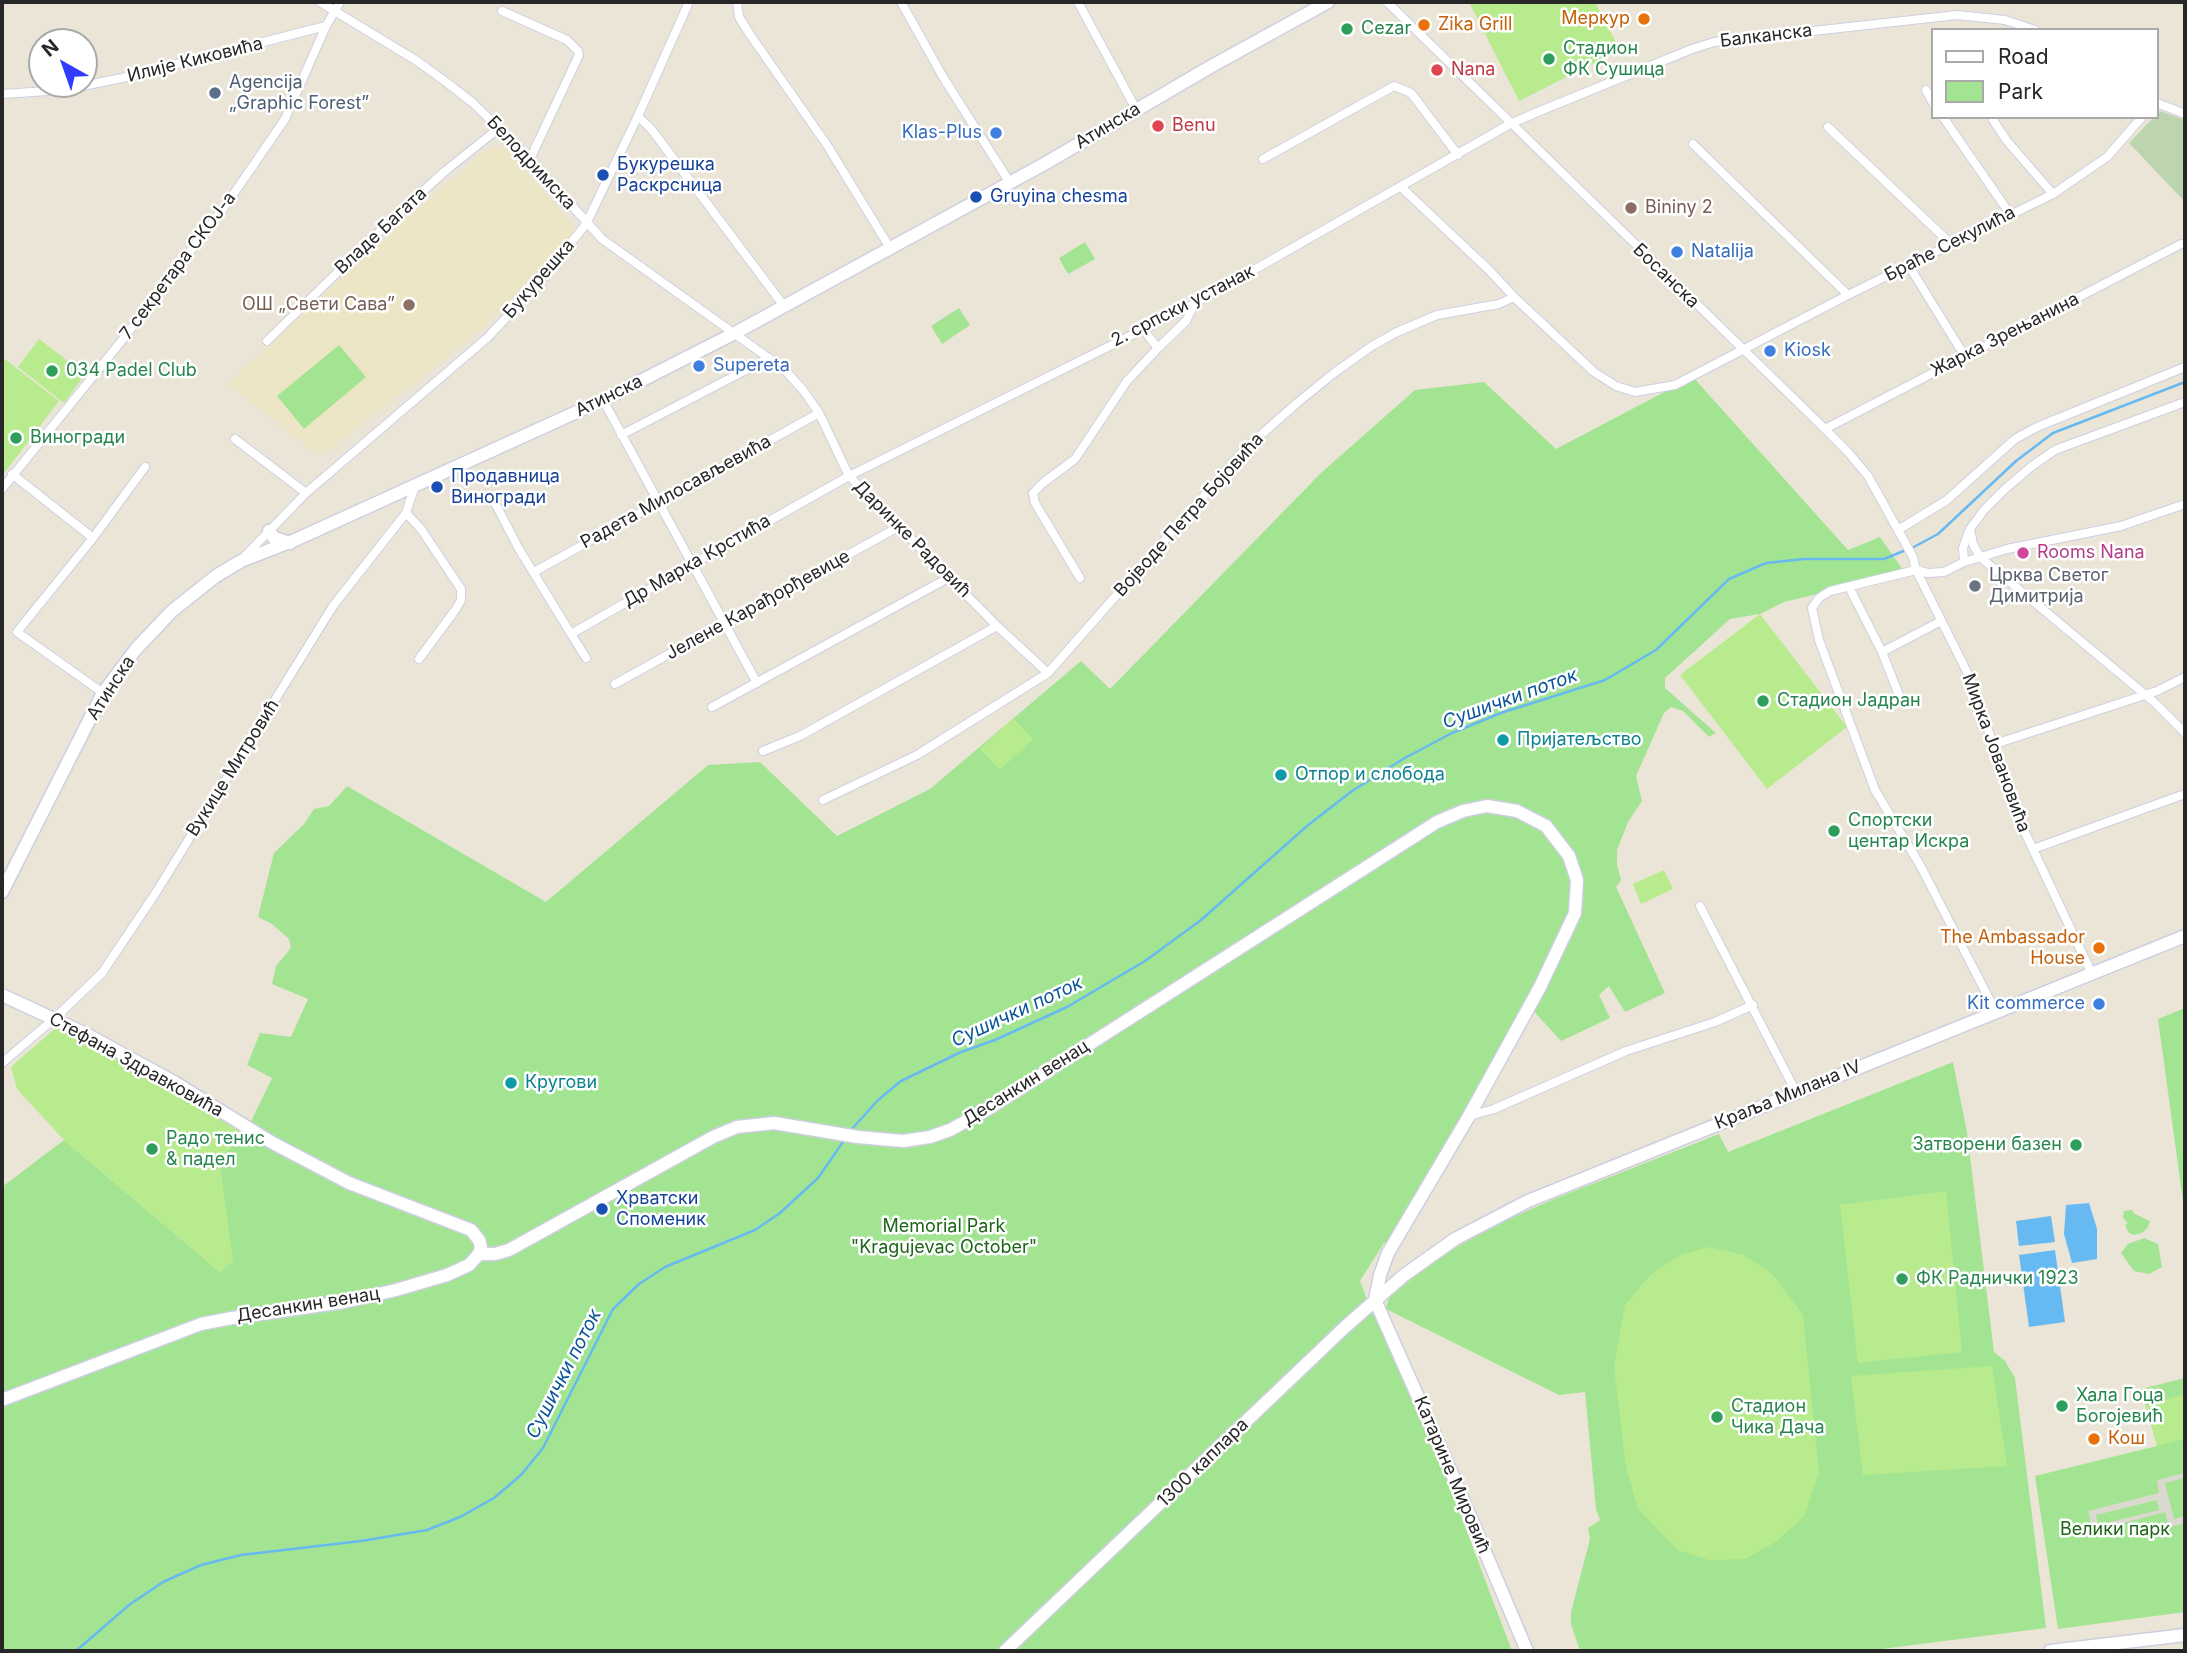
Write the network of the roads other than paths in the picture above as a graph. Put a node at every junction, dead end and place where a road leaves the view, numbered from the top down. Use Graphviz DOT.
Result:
graph roads {
  1 [pos="320,2"];
  2 [pos="689,2"];
  3 [pos="737,2"];
  4 [pos="901,2"];
  5 [pos="1078,2"];
  6 [pos="1328,2"];
  7 [pos="1387,2"];
  8 [pos="338,6"];
  9 [pos="502,11"];
  10 [pos="326,26"];
  11 [pos="2029,28"];
  12 [pos="1926,90"];
  13 [pos="2,94"];
  14 [pos="1932,101"];
  15 [pos="2159,104"];
  16 [pos="1136,109"];
  17 [pos="2185,114"];
  18 [pos="638,116"];
  19 [pos="1943,119"];
  20 [pos="2140,119"];
  21 [pos="1993,120"];
  22 [pos="1510,124"];
  23 [pos="1828,127"];
  24 [pos="499,128"];
  25 [pos="1693,144"];
  26 [pos="1458,155"];
  27 [pos="530,159"];
  28 [pos="1263,159"];
  29 [pos="1010,183"];
  30 [pos="1402,188"];
  31 [pos="2053,194"];
  32 [pos="2010,214"];
  33 [pos="586,224"];
  34 [pos="1951,244"];
  35 [pos="2185,244"];
  36 [pos="890,248"];
  37 [pos="1909,266"];
  38 [pos="1849,295"];
  39 [pos="1514,297"];
  40 [pos="1194,303"];
  41 [pos="785,306"];
  42 [pos="1142,328"];
  43 [pos="735,333"];
  44 [pos="267,341"];
  45 [pos="1158,348"];
  46 [pos="1743,351"];
  47 [pos="1964,355"];
  48 [pos="769,358"];
  49 [pos="2185,367"];
  50 [pos="603,400"];
  51 [pos="2185,402"];
  52 [pos="819,413"];
  53 [pos="1825,429"];
  54 [pos="621,436"];
  55 [pos="234,439"];
  56 [pos="145,467"];
  57 [pos="12,474"];
  58 [pos="849,476"];
  59 [pos="415,486"];
  60 [pos="2,489"];
  61 [pos="306,493"];
  62 [pos="657,501"];
  63 [pos="495,503"];
  64 [pos="2185,505"];
  65 [pos="406,513"];
  66 [pos="900,526"];
  67 [pos="1970,528"];
  68 [pos="1898,530"];
  69 [pos="269,531"];
  70 [pos="93,538"];
  71 [pos="290,543"];
  72 [pos="1980,557"];
  73 [pos="241,561"];
  74 [pos="1964,562"];
  75 [pos="691,565"];
  76 [pos="1916,570"];
  77 [pos="534,572"];
  78 [pos="950,577"];
  79 [pos="1080,578"];
  80 [pos="1849,587"];
  81 [pos="1941,621"];
  82 [pos="724,624"];
  83 [pos="997,626"];
  84 [pos="571,634"];
  85 [pos="1882,652"];
  86 [pos="419,659"];
  87 [pos="586,659"];
  88 [pos="1048,673"];
  89 [pos="2185,677"];
  90 [pos="757,683"];
  91 [pos="615,684"];
  92 [pos="103,693"];
  93 [pos="2144,695"];
  94 [pos="1901,700"];
  95 [pos="712,707"];
  96 [pos="2185,733"];
  97 [pos="1992,745"];
  98 [pos="763,751"];
  99 [pos="2185,794"];
  100 [pos="823,800"];
  101 [pos="2033,849"];
  102 [pos="2,892"];
  103 [pos="1700,906"];
  104 [pos="2185,936"];
  105 [pos="2092,974"];
  106 [pos="2,995"];
  107 [pos="1752,1005"];
  108 [pos="1996,1012"];
  109 [pos="55,1018"];
  110 [pos="2,1063"];
  111 [pos="1796,1092"];
  112 [pos="1468,1116"];
  113 [pos="479,1254"];
  114 [pos="1384,1263"];
  115 [pos="1403,1276"];
  116 [pos="1375,1300"];
  117 [pos="2,1400"];
  118 [pos="2185,1635"];
  119 [pos="1005,1651"];
  120 [pos="1527,1651"];
  121 [pos="2050,1651"];
  1 -- 8 [label="street, Белодримска"];
  2 -- 18 [label="street, Букурешка"];
  3 -- 36 [label="street"];
  4 -- 29 [label="street"];
  5 -- 16 [label="street"];
  6 -- 16 [label="street, Атинска"];
  7 -- 22 [label="street, Босанска"];
  8 -- 10 [label="street"];
  8 -- 24 [label="street, Белодримска"];
  9 -- 27 [label="street"];
  10 -- 13 [label="street, Илије Киковића"];
  10 -- 57 [label="street, 7 секретара СКОЈ-а"];
  11 -- 22 [label="street, Балканска"];
  12 -- 14 [label="street"];
  15 -- 17 [label="street"];
  16 -- 29 [label="street, Атинска"];
  18 -- 33 [label="street, Букурешка"];
  18 -- 41 [label="street"];
  19 -- 32 [label="street"];
  20 -- 31 [label="street, Браће Секулића"];
  21 -- 31 [label="street"];
  22 -- 26 [label="street, 2. српски устанак"];
  22 -- 46 [label="street, Босанска"];
  23 -- 34 [label="street"];
  24 -- 27 [label="street, Белодримска"];
  24 -- 44 [label="street, Владе Багата"];
  25 -- 38 [label="street"];
  26 -- 28 [label="street"];
  26 -- 30 [label="street, 2. српски устанак"];
  27 -- 33 [label="street, Белодримска"];
  29 -- 36 [label="street, Атинска"];
  30 -- 39 [label="street"];
  30 -- 40 [label="street, 2. српски устанак"];
  31 -- 32 [label="street, Браће Секулића"];
  32 -- 34 [label="street, Браће Секулића"];
  33 -- 43 [label="street, Белодримска"];
  33 -- 61 [label="street, Букурешка"];
  34 -- 37 [label="street, Браће Секулића"];
  35 -- 47 [label="street, Жарка Зрењанина"];
  36 -- 41 [label="street, Атинска"];
  37 -- 38 [label="street, Браће Секулића"];
  37 -- 47 [label="street"];
  38 -- 46 [label="street, Браће Секулића"];
  39 -- 46 [label="street"];
  39 -- 88 [label="street, Војводе Петра Бојовића"];
  40 -- 42 [label="street, 2. српски устанак"];
  40 -- 45 [label="street"];
  41 -- 43 [label="street, Атинска"];
  42 -- 45 [label="street"];
  42 -- 58 [label="street, 2. српски устанак"];
  43 -- 48 [label="street, Даринке Радовић"];
  43 -- 50 [label="street, Атинска"];
  45 -- 79 [label="street"];
  46 -- 53 [label="street, Босанска"];
  47 -- 53 [label="street, Жарка Зрењанина"];
  48 -- 52 [label="street, Даринке Радовић"];
  48 -- 54 [label="street"];
  49 -- 68 [label="street"];
  50 -- 54 [label="street"];
  50 -- 59 [label="street, Атинска"];
  51 -- 67 [label="street"];
  52 -- 58 [label="street, Даринке Радовић"];
  52 -- 62 [label="street, Радета Милосављевића"];
  53 -- 68 [label="street, Босанска"];
  54 -- 62 [label="street"];
  55 -- 61 [label="street"];
  56 -- 70 [label="street"];
  57 -- 60 [label="street, 7 секретара СКОЈ-а"];
  57 -- 70 [label="street"];
  58 -- 66 [label="street, Даринке Радовић"];
  58 -- 75 [label="street, Др Марка Крстића"];
  59 -- 65 [label="street, Вукице Митровић"];
  59 -- 71 [label="street, Атинска"];
  61 -- 69 [label="street, Букурешка"];
  62 -- 75 [label="street"];
  62 -- 77 [label="street, Радета Милосављевића"];
  63 -- 77 [label="street"];
  64 -- 72 [label="street"];
  65 -- 86 [label="street"];
  65 -- 109 [label="street, Вукице Митровић"];
  66 -- 78 [label="street, Даринке Радовић"];
  66 -- 82 [label="street, Јелене Карађорђевице"];
  67 -- 72 [label="street"];
  67 -- 74 [label="street"];
  68 -- 76 [label="street, Босанска"];
  69 -- 71 [label="street"];
  69 -- 73 [label="street, Букурешка"];
  70 -- 92 [label="street"];
  71 -- 73 [label="street, Атинска"];
  72 -- 74 [label="street"];
  72 -- 93 [label="street"];
  73 -- 92 [label="street, Атинска"];
  74 -- 76 [label="street"];
  75 -- 82 [label="street"];
  75 -- 84 [label="street, Др Марка Крстића"];
  76 -- 80 [label="street"];
  76 -- 81 [label="street, Мирка Јовановића"];
  77 -- 84 [label="street"];
  78 -- 83 [label="street, Даринке Радовић"];
  78 -- 90 [label="street"];
  80 -- 85 [label="street"];
  80 -- 108 [label="street"];
  81 -- 85 [label="street"];
  81 -- 97 [label="street, Мирка Јовановића"];
  82 -- 90 [label="street"];
  82 -- 91 [label="street, Јелене Карађорђевице"];
  83 -- 88 [label="street, Даринке Радовић"];
  83 -- 98 [label="street"];
  84 -- 87 [label="street"];
  85 -- 94 [label="street"];
  88 -- 100 [label="street, Војводе Петра Бојовића"];
  89 -- 93 [label="street"];
  90 -- 95 [label="street"];
  92 -- 102 [label="street, Атинска"];
  93 -- 96 [label="street"];
  93 -- 97 [label="street"];
  97 -- 101 [label="street, Мирка Јовановића"];
  99 -- 101 [label="street"];
  101 -- 105 [label="street, Мирка Јовановића"];
  103 -- 107 [label="street"];
  104 -- 105 [label="street, Краља Милана IV"];
  105 -- 108 [label="street, Краља Милана IV"];
  106 -- 109 [label="street, Стефана Здравковића"];
  107 -- 111 [label="street"];
  107 -- 112 [label="street"];
  108 -- 111 [label="street, Краља Милана IV"];
  109 -- 110 [label="street, Вукице Митровић"];
  109 -- 113 [label="street, Стефана Здравковића"];
  111 -- 115 [label="street, Краља Милана IV"];
  112 -- 113 [label="street, Десанкин венац"];
  112 -- 114 [label="street, Десанкин венац"];
  113 -- 117 [label="street, Десанкин венац"];
  114 -- 115 [label="street"];
  114 -- 116 [label="street, Десанкин венац"];
  115 -- 116 [label="street, 1300 каплара"];
  116 -- 119 [label="street, 1300 каплара"];
  116 -- 120 [label="street, Катарине Мировић"];
  118 -- 121 [label="street"];
}
